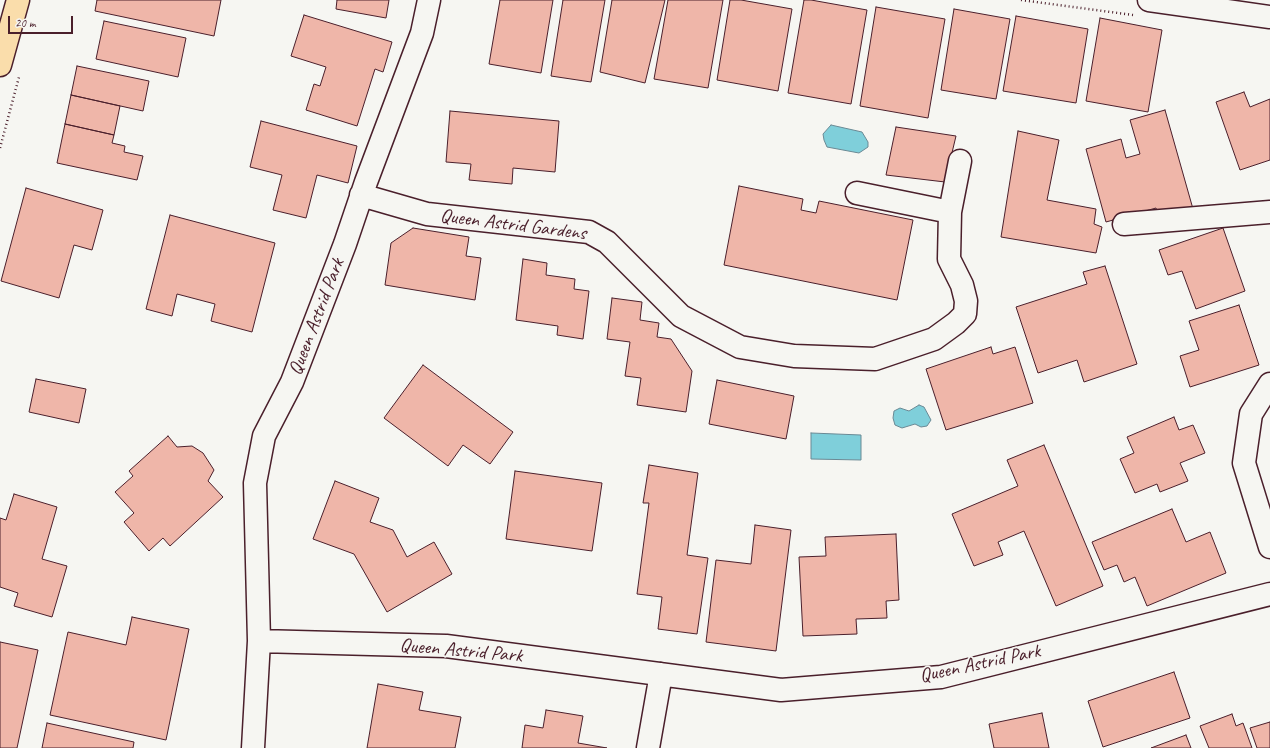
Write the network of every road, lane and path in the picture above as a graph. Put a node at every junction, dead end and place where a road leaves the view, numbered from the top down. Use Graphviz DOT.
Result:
graph roads {
  1 [pos="18,0"];
  2 [pos="429,0"];
  3 [pos="1149,0"];
  4 [pos="1270,17"];
  5 [pos="0,65"];
  6 [pos="960,161"];
  7 [pos="857,193"];
  8 [pos="361,195"];
  9 [pos="950,212"];
  10 [pos="1270,212"];
  11 [pos="1124,224"];
  12 [pos="1270,384"];
  13 [pos="1270,547"];
  14 [pos="1270,594"];
  15 [pos="259,642"];
  16 [pos="662,674"];
  17 [pos="253,748"];
  18 [pos="648,748"];
  1 -- 5 [label="main road"];
  2 -- 8 [label="street, Queen Astrid Park"];
  3 -- 4 [label="street"];
  6 -- 9 [label="street"];
  7 -- 9 [label="street"];
  8 -- 9 [label="street, Queen Astrid Gardens"];
  8 -- 15 [label="street, Queen Astrid Park"];
  10 -- 11 [label="street"];
  12 -- 13 [label="street"];
  14 -- 16 [label="street, Queen Astrid Park"];
  15 -- 16 [label="street, Queen Astrid Park"];
  15 -- 17 [label="street, Queen Astrid Park"];
  16 -- 18 [label="street"];
}
